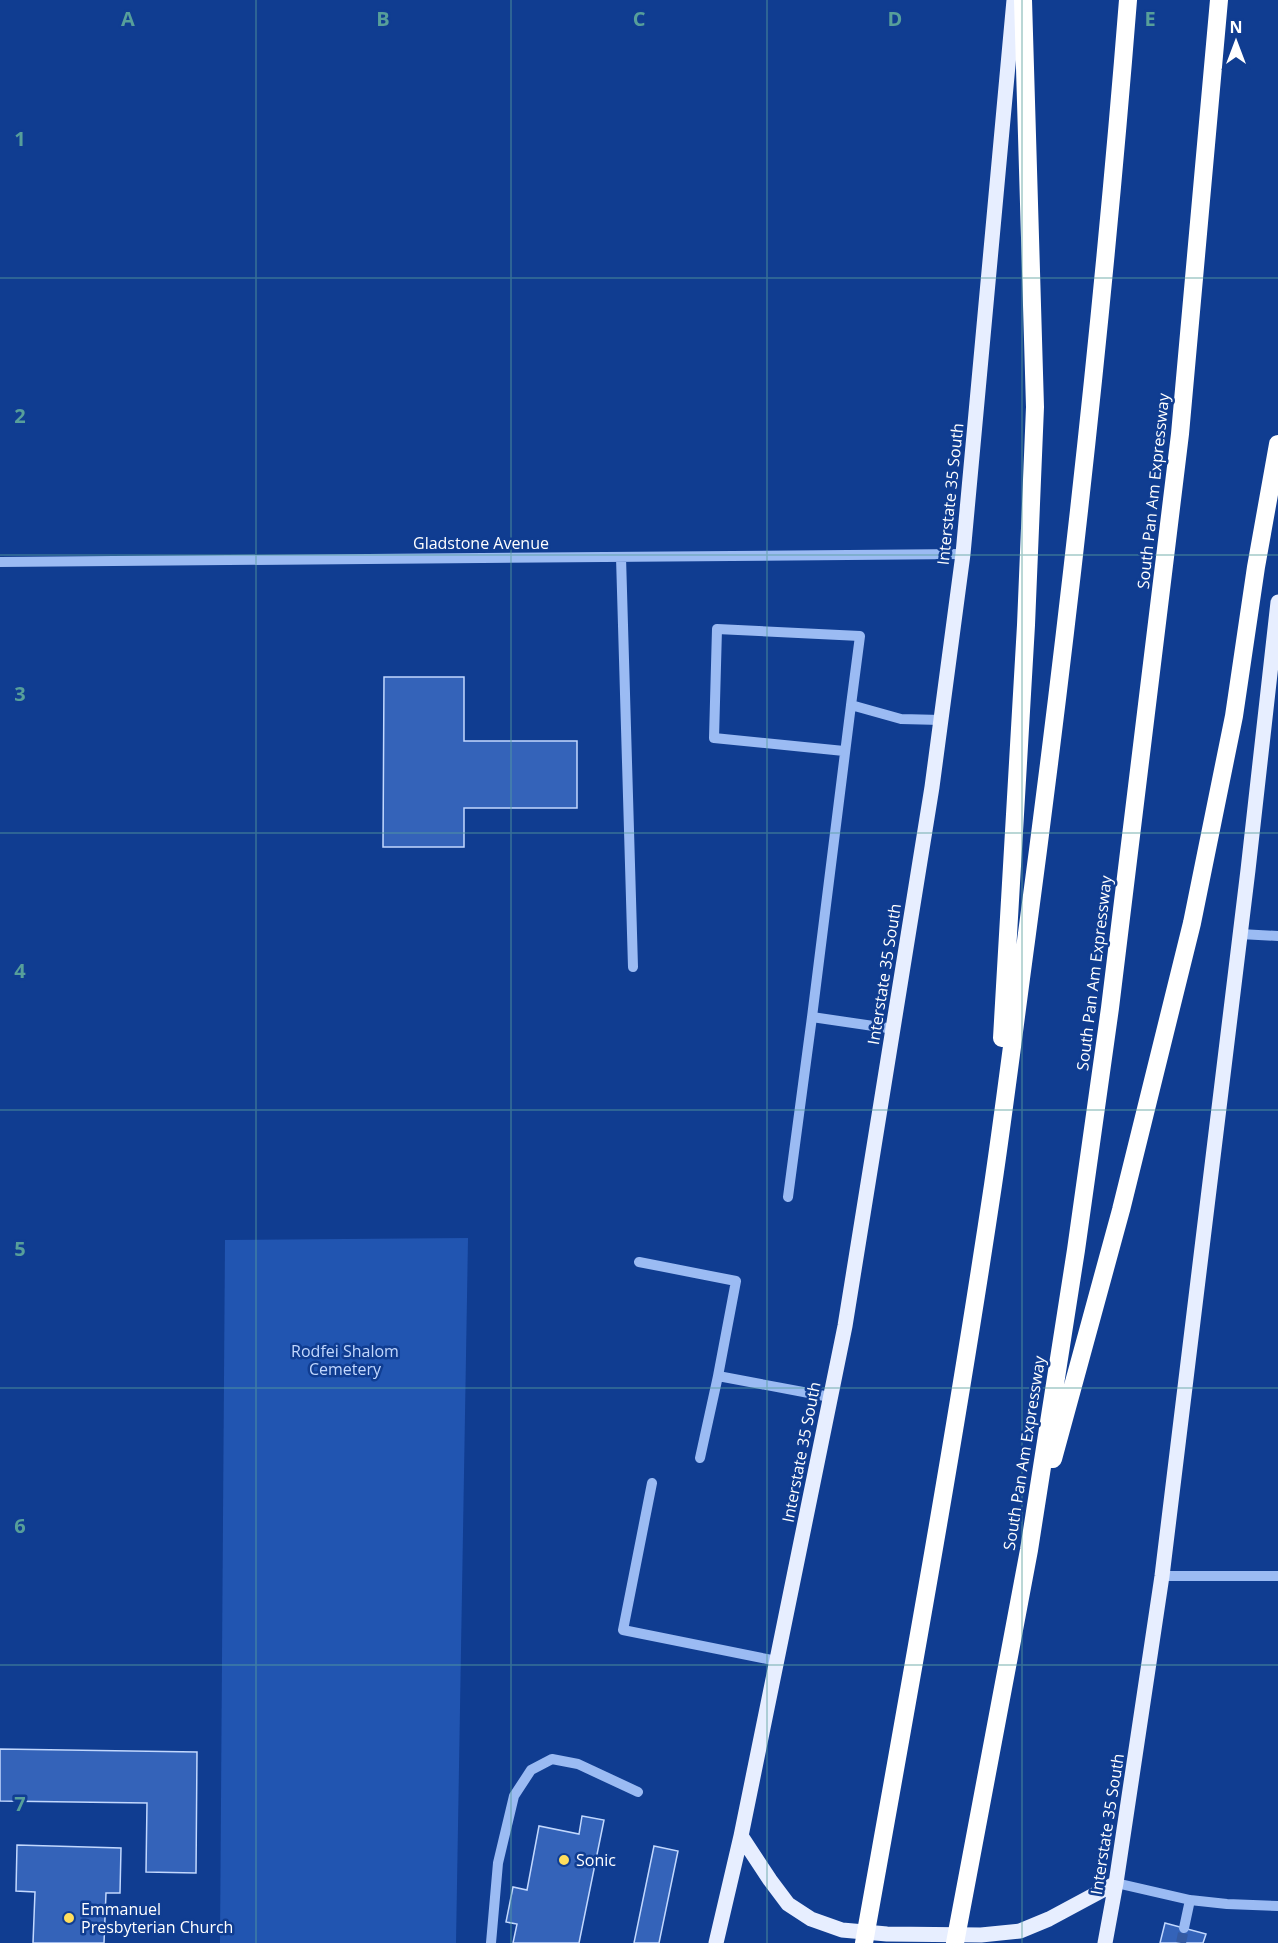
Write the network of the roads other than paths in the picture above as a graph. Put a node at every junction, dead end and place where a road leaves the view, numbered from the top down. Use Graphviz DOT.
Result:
graph roads {
  1 [pos="1014,0"];
  2 [pos="1023,0"];
  3 [pos="1128,0"];
  4 [pos="1219,0"];
  5 [pos="1278,444"];
  6 [pos="963,554"];
  7 [pos="621,557"];
  8 [pos="0,562"];
  9 [pos="1278,602"];
  10 [pos="851,705"];
  11 [pos="941,720"];
  12 [pos="844,751"];
  13 [pos="1240,934"];
  14 [pos="1278,936"];
  15 [pos="633,967"];
  16 [pos="812,1017"];
  17 [pos="894,1029"];
  18 [pos="993,1184"];
  19 [pos="788,1197"];
  20 [pos="639,1262"];
  21 [pos="718,1376"];
  22 [pos="830,1397"];
  23 [pos="700,1458"];
  24 [pos="652,1483"];
  25 [pos="1029,1550"];
  26 [pos="1162,1576"];
  27 [pos="1278,1576"];
  28 [pos="777,1661"];
  29 [pos="638,1792"];
  30 [pos="741,1836"];
  31 [pos="1116,1883"];
  32 [pos="1190,1900"];
  33 [pos="1278,1906"];
  34 [pos="1184,1928"];
  35 [pos="491,1943"];
  36 [pos="716,1943"];
  37 [pos="864,1943"];
  38 [pos="956,1943"];
  39 [pos="1105,1943"];
  1 -- 6 [label="main road, Interstate 35 South"];
  2 -- 18 [label="highway"];
  3 -- 18 [label="highway"];
  4 -- 25 [label="highway, South Pan Am Expressway"];
  5 -- 25 [label="highway"];
  6 -- 7 [label="street, Gladstone Avenue"];
  6 -- 11 [label="main road, Interstate 35 South"];
  7 -- 8 [label="street, Gladstone Avenue"];
  7 -- 15 [label="street"];
  9 -- 13 [label="main road, Interstate 35 South"];
  10 -- 11 [label="street"];
  10 -- 12 [label="street"];
  10 -- 12 [label="street"];
  11 -- 17 [label="main road, Interstate 35 South"];
  12 -- 16 [label="street"];
  13 -- 14 [label="street"];
  13 -- 26 [label="main road, Interstate 35 South"];
  16 -- 17 [label="street"];
  16 -- 19 [label="street"];
  17 -- 22 [label="main road, Interstate 35 South"];
  18 -- 37 [label="highway"];
  20 -- 21 [label="street"];
  21 -- 22 [label="street"];
  21 -- 23 [label="street"];
  22 -- 28 [label="main road, Interstate 35 South"];
  24 -- 28 [label="street"];
  25 -- 38 [label="highway, South Pan Am Expressway"];
  26 -- 27 [label="street"];
  26 -- 31 [label="main road, Interstate 35 South"];
  28 -- 30 [label="main road, Interstate 35 South"];
  29 -- 35 [label="street"];
  30 -- 31 [label="main road"];
  30 -- 36 [label="main road, Interstate 35 South"];
  31 -- 32 [label="street"];
  31 -- 39 [label="main road, Interstate 35 South"];
  32 -- 33 [label="street"];
  32 -- 34 [label="street"];
}
